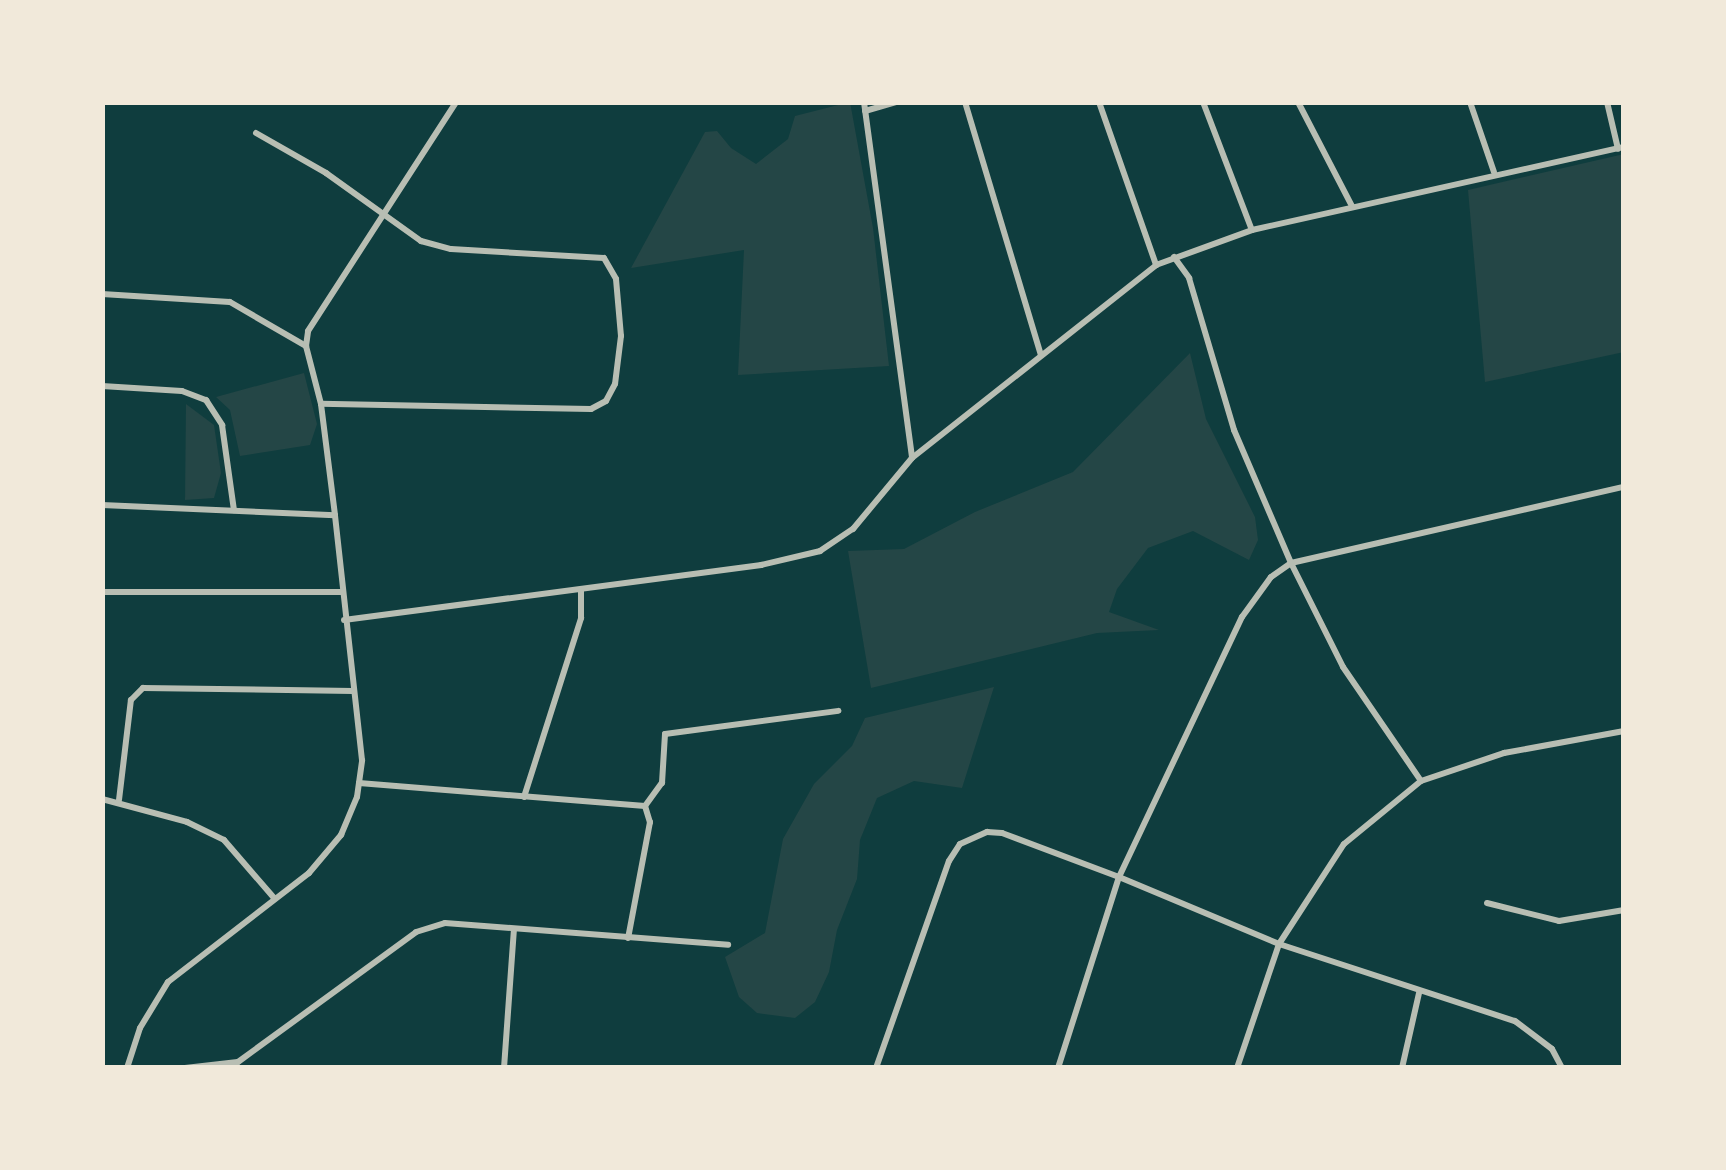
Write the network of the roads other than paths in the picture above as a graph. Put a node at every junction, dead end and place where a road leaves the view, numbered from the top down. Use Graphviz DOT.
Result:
graph roads {
  1 [pos="456,102"];
  2 [pos="897,102"];
  3 [pos="965,102"];
  4 [pos="1099,102"];
  5 [pos="1203,102"];
  6 [pos="1298,102"];
  7 [pos="1470,102"];
  8 [pos="1607,102"];
  9 [pos="865,107"];
  10 [pos="256,133"];
  11 [pos="1621,148"];
  12 [pos="1495,173"];
  13 [pos="1352,206"];
  14 [pos="383,215"];
  15 [pos="1252,230"];
  16 [pos="1174,257"];
  17 [pos="1156,265"];
  18 [pos="102,294"];
  19 [pos="305,346"];
  20 [pos="1041,355"];
  21 [pos="102,386"];
  22 [pos="321,404"];
  23 [pos="912,458"];
  24 [pos="1624,487"];
  25 [pos="102,505"];
  26 [pos="234,511"];
  27 [pos="334,514"];
  28 [pos="1291,563"];
  29 [pos="580,590"];
  30 [pos="102,592"];
  31 [pos="341,592"];
  32 [pos="344,620"];
  33 [pos="353,692"];
  34 [pos="838,711"];
  35 [pos="1624,731"];
  36 [pos="1420,781"];
  37 [pos="359,783"];
  38 [pos="524,796"];
  39 [pos="102,800"];
  40 [pos="119,800"];
  41 [pos="645,806"];
  42 [pos="1119,877"];
  43 [pos="274,898"];
  44 [pos="1487,903"];
  45 [pos="1624,910"];
  46 [pos="514,929"];
  47 [pos="627,939"];
  48 [pos="1279,944"];
  49 [pos="728,945"];
  50 [pos="1418,993"];
  51 [pos="239,1065"];
  52 [pos="127,1068"];
  53 [pos="185,1068"];
  54 [pos="504,1068"];
  55 [pos="876,1068"];
  56 [pos="1058,1068"];
  57 [pos="1237,1068"];
  58 [pos="1402,1068"];
  59 [pos="1562,1068"];
  1 -- 14 [label="street"];
  2 -- 9 [label="street"];
  3 -- 20 [label="street"];
  4 -- 17 [label="street"];
  5 -- 15 [label="street"];
  6 -- 13 [label="street"];
  7 -- 12 [label="street"];
  8 -- 11 [label="street"];
  9 -- 23 [label="street"];
  10 -- 14 [label="street"];
  11 -- 12 [label="street"];
  12 -- 13 [label="street"];
  13 -- 15 [label="street"];
  14 -- 19 [label="street"];
  14 -- 22 [label="street"];
  15 -- 16 [label="street"];
  16 -- 17 [label="street"];
  16 -- 28 [label="street"];
  17 -- 20 [label="street"];
  18 -- 19 [label="street"];
  19 -- 22 [label="street"];
  20 -- 23 [label="street"];
  21 -- 26 [label="street"];
  22 -- 27 [label="street"];
  23 -- 29 [label="street"];
  24 -- 28 [label="street"];
  25 -- 26 [label="street"];
  26 -- 27 [label="street"];
  27 -- 31 [label="street"];
  28 -- 36 [label="street"];
  28 -- 42 [label="street"];
  29 -- 32 [label="street"];
  29 -- 38 [label="street"];
  30 -- 31 [label="street"];
  31 -- 32 [label="street"];
  32 -- 33 [label="street"];
  33 -- 37 [label="street"];
  33 -- 40 [label="street"];
  34 -- 41 [label="street"];
  35 -- 36 [label="street"];
  36 -- 48 [label="street"];
  37 -- 38 [label="street"];
  37 -- 43 [label="street"];
  38 -- 41 [label="street"];
  39 -- 40 [label="street"];
  40 -- 43 [label="street"];
  41 -- 47 [label="street"];
  42 -- 48 [label="street"];
  42 -- 55 [label="street"];
  42 -- 56 [label="street"];
  43 -- 52 [label="street"];
  44 -- 45 [label="street"];
  46 -- 47 [label="street"];
  46 -- 51 [label="street"];
  46 -- 54 [label="street"];
  47 -- 49 [label="street"];
  48 -- 50 [label="street"];
  48 -- 57 [label="street"];
  50 -- 58 [label="street"];
  50 -- 59 [label="street"];
  51 -- 53 [label="street"];
}
